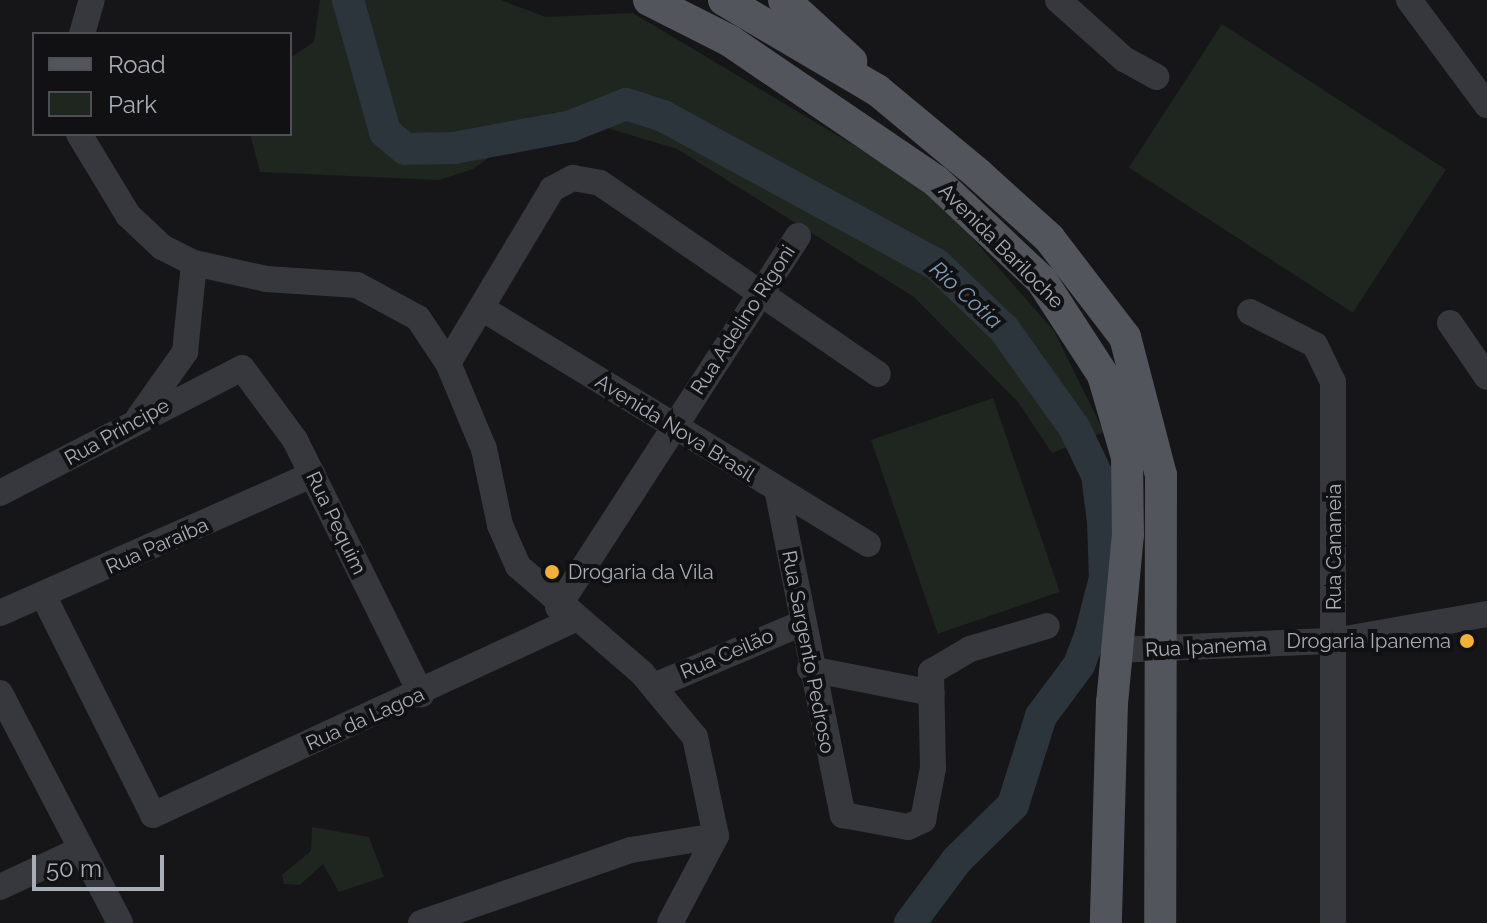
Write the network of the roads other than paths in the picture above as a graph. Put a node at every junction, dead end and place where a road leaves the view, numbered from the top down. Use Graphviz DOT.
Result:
graph roads {
  1 [pos="92,0"];
  2 [pos="649,0"];
  3 [pos="724,0"];
  4 [pos="784,0"];
  5 [pos="1058,0"];
  6 [pos="1409,0"];
  7 [pos="83,32"];
  8 [pos="1156,77"];
  9 [pos="877,90"];
  10 [pos="1487,105"];
  11 [pos="80,136"];
  12 [pos="798,236"];
  13 [pos="194,263"];
  14 [pos="760,292"];
  15 [pos="483,309"];
  16 [pos="1250,312"];
  17 [pos="1450,323"];
  18 [pos="448,363"];
  19 [pos="233,368"];
  20 [pos="878,374"];
  21 [pos="1487,377"];
  22 [pos="135,423"];
  23 [pos="675,424"];
  24 [pos="313,474"];
  25 [pos="0,493"];
  26 [pos="778,494"];
  27 [pos="868,544"];
  28 [pos="43,595"];
  29 [pos="0,613"];
  30 [pos="567,613"];
  31 [pos="1487,614"];
  32 [pos="800,624"];
  33 [pos="1047,626"];
  34 [pos="1334,641"];
  35 [pos="1115,650"];
  36 [pos="1161,651"];
  37 [pos="810,669"];
  38 [pos="654,686"];
  39 [pos="932,693"];
  40 [pos="421,694"];
  41 [pos="3,704"];
  42 [pos="716,836"];
  43 [pos="77,851"];
  44 [pos="0,887"];
  45 [pos="120,923"];
  46 [pos="421,923"];
  47 [pos="670,923"];
  48 [pos="1106,923"];
  49 [pos="1160,923"];
  50 [pos="1333,923"];
  1 -- 7 [label="street"];
  2 -- 35 [label="main road, Avenida Bariloche"];
  3 -- 9 [label="main road, Avenida Bariloche"];
  4 -- 9 [label="main road"];
  5 -- 8 [label="street"];
  6 -- 10 [label="street"];
  9 -- 36 [label="main road, Avenida Bariloche"];
  11 -- 13 [label="street"];
  12 -- 14 [label="street, Rua Adelino Rigoni"];
  13 -- 18 [label="street"];
  13 -- 22 [label="street"];
  14 -- 15 [label="street"];
  14 -- 20 [label="street"];
  14 -- 23 [label="street, Rua Adelino Rigoni"];
  15 -- 18 [label="street"];
  15 -- 23 [label="street, Avenida Nova Brasil"];
  16 -- 34 [label="street, Rua Cananeia"];
  17 -- 21 [label="street"];
  18 -- 30 [label="street"];
  19 -- 22 [label="street, Rua Principe"];
  19 -- 24 [label="street, Rua Pequim"];
  22 -- 25 [label="street, Rua Principe"];
  23 -- 26 [label="street, Avenida Nova Brasil"];
  23 -- 30 [label="street, Rua Adelino Rigoni"];
  24 -- 28 [label="street, Rua Paraíba"];
  24 -- 40 [label="street, Rua Pequim"];
  26 -- 27 [label="street, Avenida Nova Brasil"];
  26 -- 32 [label="street, Rua Sargento Pedroso"];
  28 -- 29 [label="street, Rua Paraíba"];
  28 -- 40 [label="street, Rua da Lagoa"];
  30 -- 38 [label="street"];
  30 -- 40 [label="street, Rua da Lagoa"];
  31 -- 34 [label="street, Rua Ipanema"];
  32 -- 37 [label="street, Rua Sargento Pedroso"];
  32 -- 38 [label="street, Rua Ceilão"];
  33 -- 39 [label="street"];
  34 -- 36 [label="street, Rua Ipanema"];
  34 -- 50 [label="street, Rua Cananeia"];
  35 -- 36 [label="street, Rua Ipanema"];
  35 -- 48 [label="main road, Avenida Bariloche"];
  36 -- 49 [label="main road, Avenida Bariloche"];
  37 -- 39 [label="street"];
  37 -- 39 [label="street, Rua Sargento Pedroso"];
  38 -- 42 [label="street"];
  41 -- 43 [label="street"];
  42 -- 46 [label="street"];
  42 -- 47 [label="street"];
  43 -- 44 [label="street"];
  43 -- 45 [label="street"];
}
